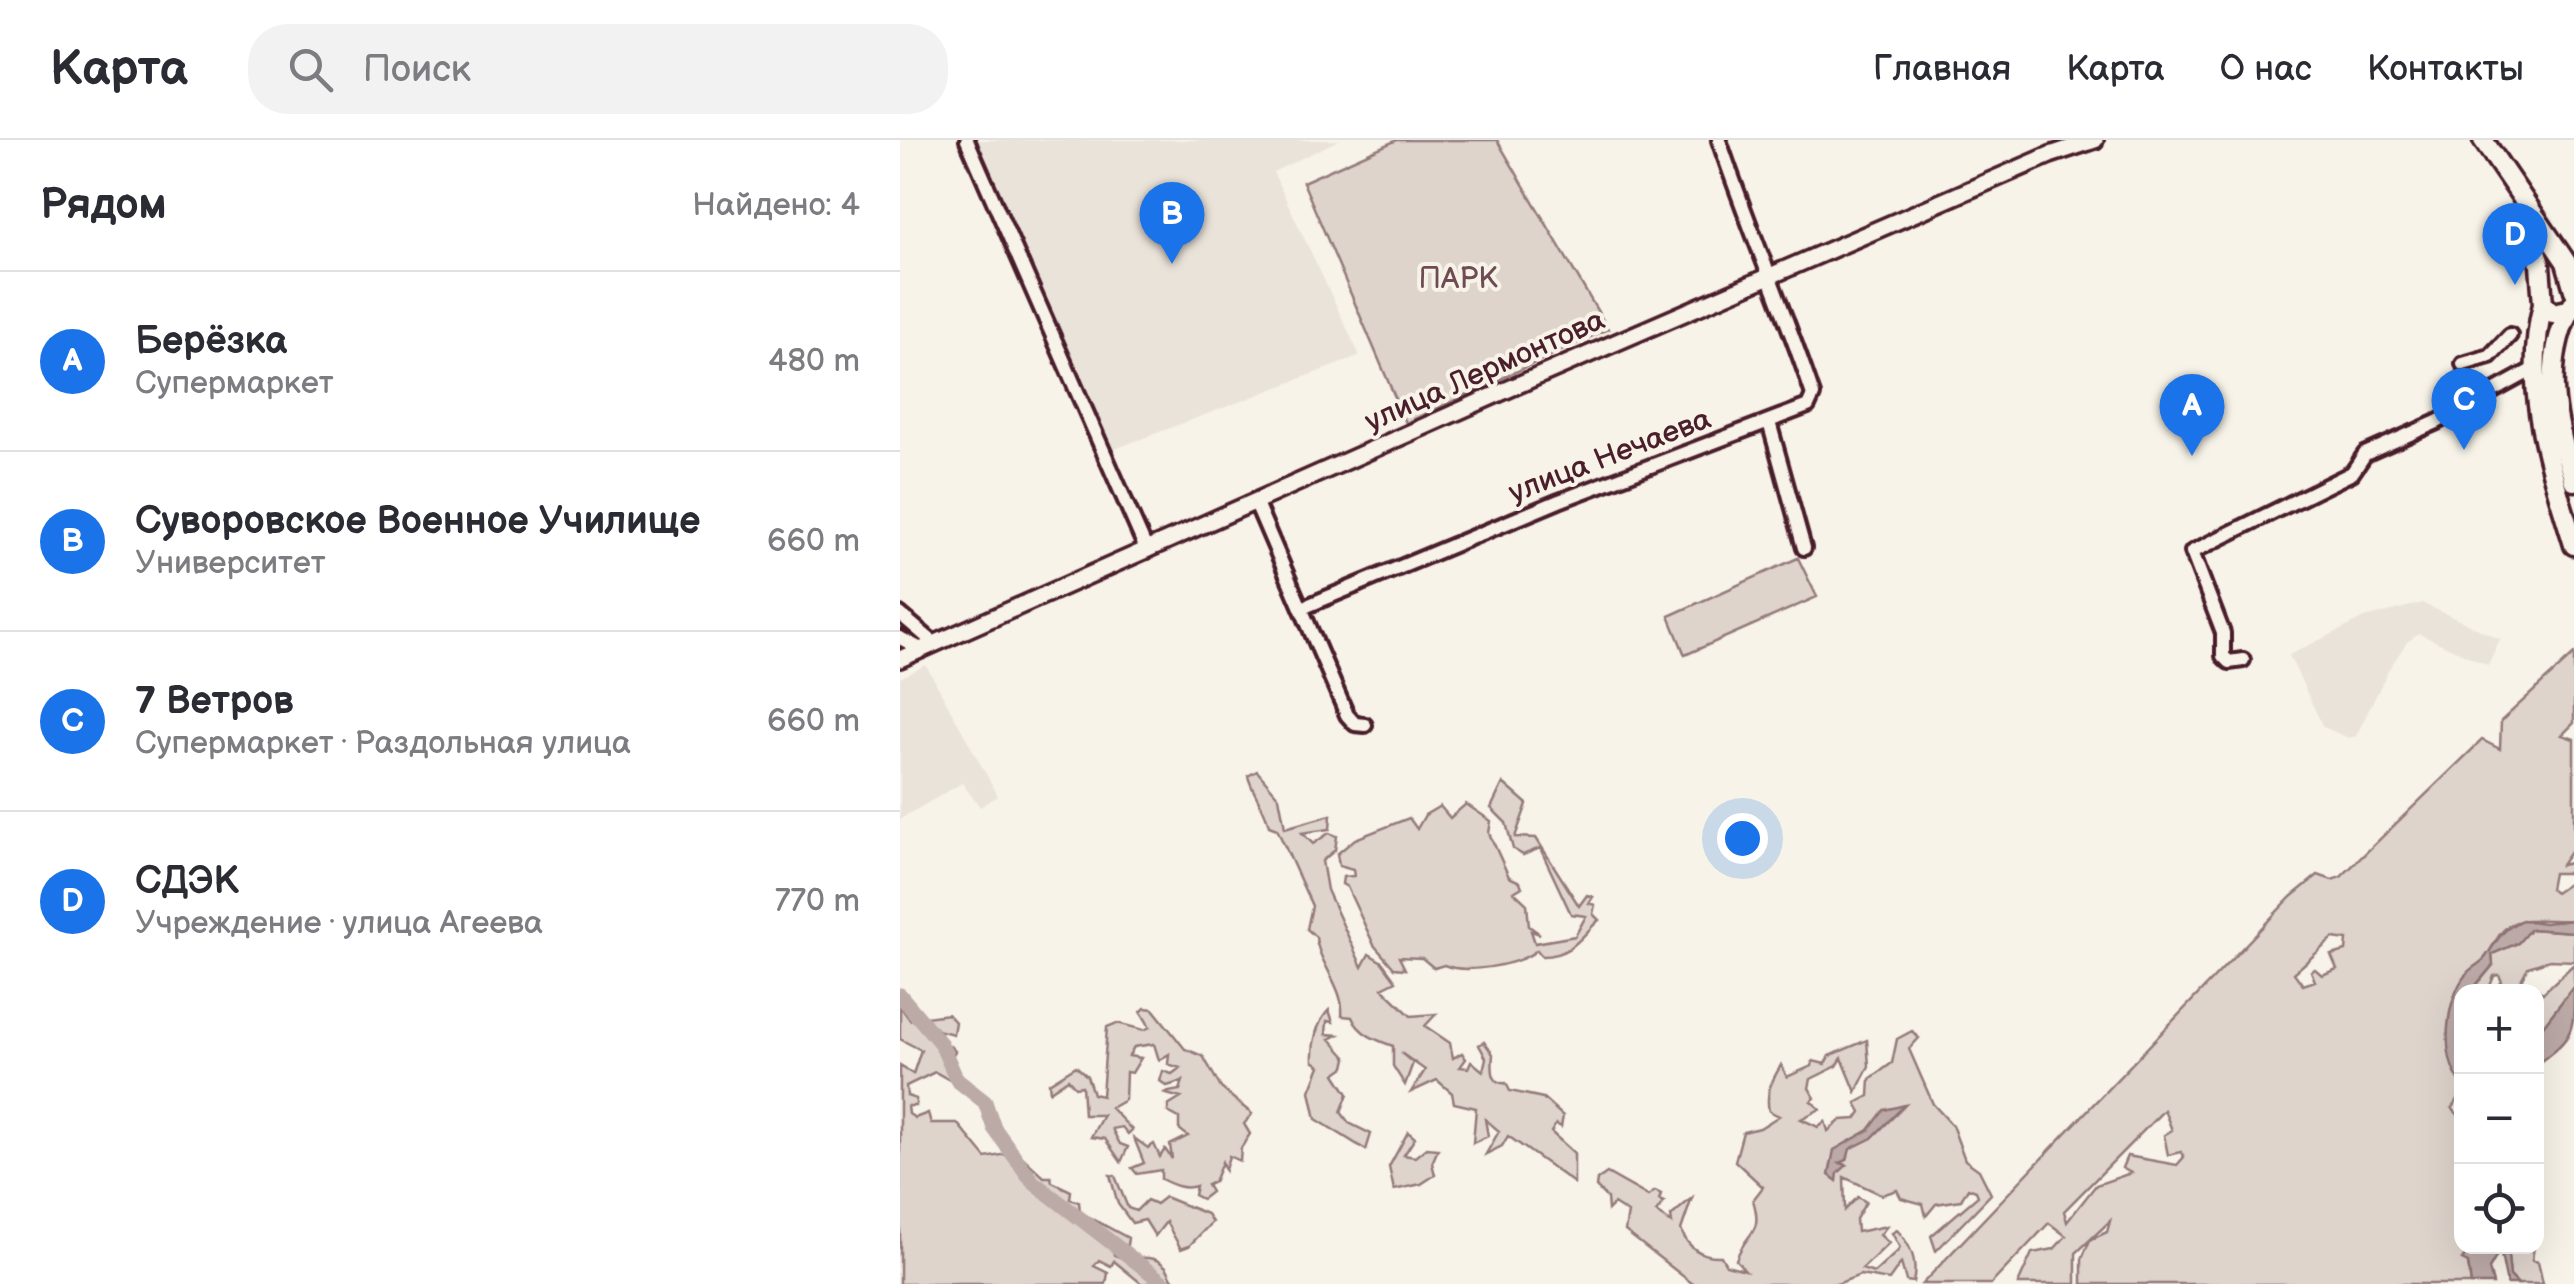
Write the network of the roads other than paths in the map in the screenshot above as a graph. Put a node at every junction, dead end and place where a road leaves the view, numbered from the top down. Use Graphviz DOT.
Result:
graph roads {
  1 [pos="967,140"];
  2 [pos="1718,140"];
  3 [pos="2096,140"];
  4 [pos="2482,140"];
  5 [pos="2518,192"];
  6 [pos="1772,274"];
  7 [pos="2573,281"];
  8 [pos="2542,300"];
  9 [pos="2571,306"];
  10 [pos="2510,336"];
  11 [pos="2463,364"];
  12 [pos="2532,370"];
  13 [pos="1770,422"];
  14 [pos="2574,481"];
  15 [pos="1256,503"];
  16 [pos="2574,544"];
  17 [pos="1804,548"];
  18 [pos="1147,550"];
  19 [pos="1302,608"];
  20 [pos="900,614"];
  21 [pos="900,638"];
  22 [pos="927,646"];
  23 [pos="900,659"];
  24 [pos="2243,660"];
  25 [pos="1365,725"];
  1 -- 18 [label="street"];
  2 -- 6 [label="street"];
  3 -- 6 [label="main road, улица Лермонтова"];
  4 -- 5 [label="highway"];
  5 -- 7 [label="highway"];
  5 -- 8 [label="highway"];
  6 -- 13 [label="street, улица Нечаева"];
  6 -- 15 [label="main road, улица Лермонтова"];
  7 -- 8 [label="highway"];
  8 -- 9 [label="highway"];
  8 -- 12 [label="highway"];
  9 -- 14 [label="highway"];
  10 -- 11 [label="street"];
  12 -- 16 [label="highway"];
  12 -- 24 [label="street"];
  13 -- 17 [label="street"];
  13 -- 19 [label="street, улица Нечаева"];
  15 -- 18 [label="main road, улица Лермонтова"];
  15 -- 19 [label="street"];
  18 -- 22 [label="main road, улица Лермонтова"];
  19 -- 25 [label="street"];
  20 -- 22 [label="street"];
  21 -- 22 [label="street"];
  22 -- 23 [label="main road, улица Лермонтова"];
}
